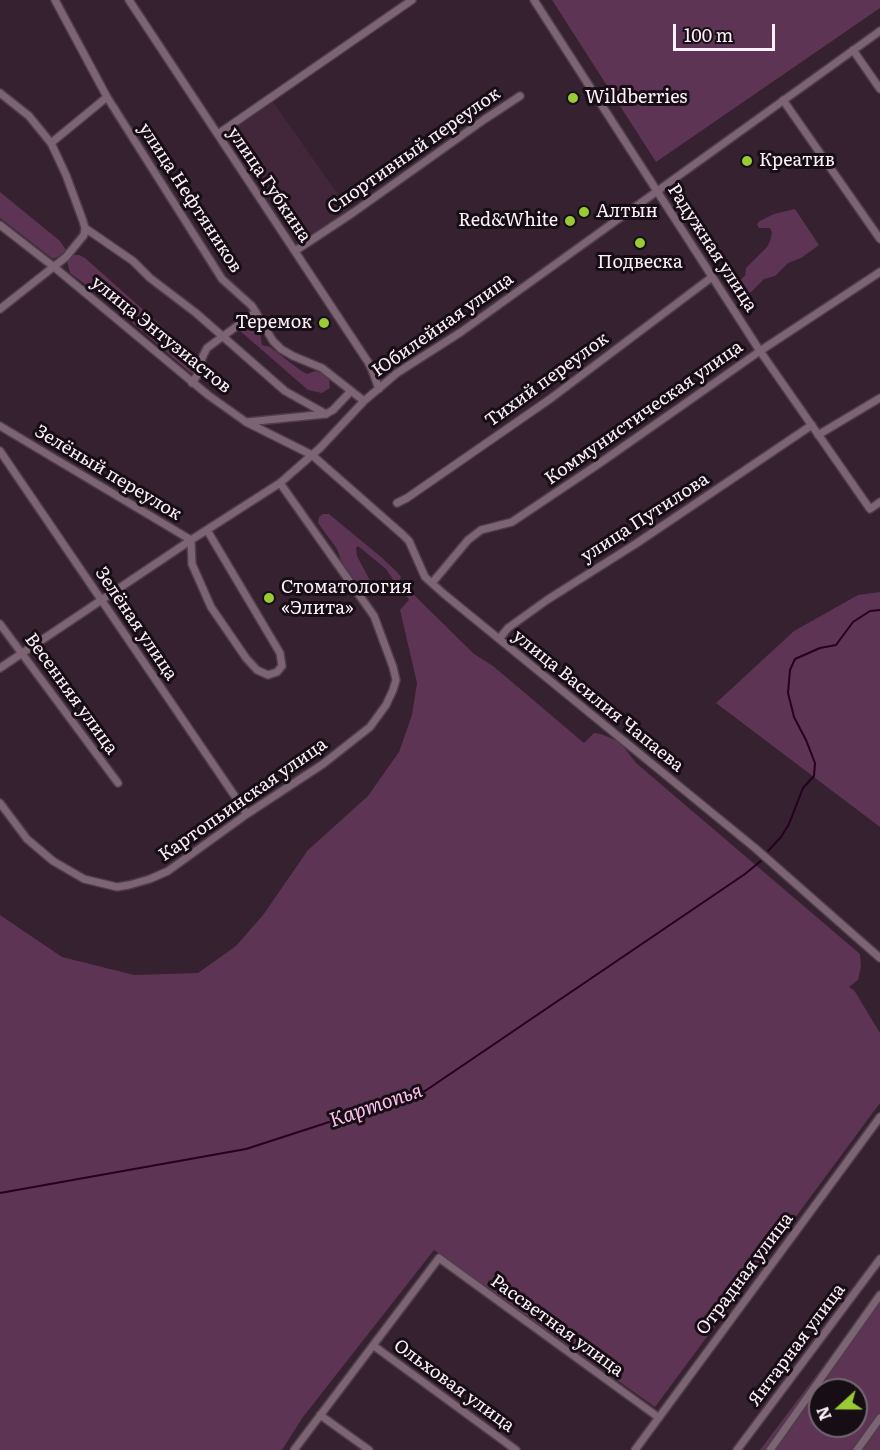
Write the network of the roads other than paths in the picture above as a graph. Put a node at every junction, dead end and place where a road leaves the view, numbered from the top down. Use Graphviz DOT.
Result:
graph roads {
  1 [pos="56,0"];
  2 [pos="129,0"];
  3 [pos="412,0"];
  4 [pos="534,0"];
  5 [pos="880,31"];
  6 [pos="853,50"];
  7 [pos="880,89"];
  8 [pos="0,93"];
  9 [pos="520,96"];
  10 [pos="107,97"];
  11 [pos="783,100"];
  12 [pos="218,134"];
  13 [pos="51,143"];
  14 [pos="657,190"];
  15 [pos="0,225"];
  16 [pos="85,228"];
  17 [pos="880,239"];
  18 [pos="295,251"];
  19 [pos="54,267"];
  20 [pos="880,272"];
  21 [pos="712,277"];
  22 [pos="0,309"];
  23 [pos="256,312"];
  24 [pos="222,337"];
  25 [pos="760,351"];
  26 [pos="192,383"];
  27 [pos="379,389"];
  28 [pos="351,391"];
  29 [pos="880,398"];
  30 [pos="364,401"];
  31 [pos="326,414"];
  32 [pos="246,422"];
  33 [pos="812,425"];
  34 [pos="0,426"];
  35 [pos="818,435"];
  36 [pos="0,451"];
  37 [pos="312,455"];
  38 [pos="280,483"];
  39 [pos="880,502"];
  40 [pos="397,503"];
  41 [pos="207,530"];
  42 [pos="191,540"];
  43 [pos="432,583"];
  44 [pos="102,600"];
  45 [pos="0,624"];
  46 [pos="499,639"];
  47 [pos="22,653"];
  48 [pos="0,668"];
  49 [pos="118,783"];
  50 [pos="0,805"];
  51 [pos="247,814"];
  52 [pos="880,957"];
  53 [pos="880,1117"];
  54 [pos="880,1259"];
  55 [pos="880,1295"];
  56 [pos="374,1346"];
  57 [pos="321,1415"];
  58 [pos="658,1417"];
  59 [pos="880,1418"];
  60 [pos="294,1450"];
  61 [pos="369,1450"];
  62 [pos="516,1450"];
  63 [pos="635,1450"];
  64 [pos="737,1450"];
  65 [pos="770,1450"];
  66 [pos="856,1450"];
  1 -- 10 [label="street, улица Нефтяников"];
  2 -- 12 [label="street, улица Губкина"];
  3 -- 12 [label="street"];
  4 -- 14 [label="street, Радужная улица"];
  5 -- 6 [label="street, Юбилейная улица"];
  6 -- 7 [label="street"];
  6 -- 11 [label="street, Юбилейная улица"];
  8 -- 13 [label="street"];
  9 -- 18 [label="street, Спортивный переулок"];
  10 -- 13 [label="street"];
  10 -- 23 [label="street, улица Нефтяников"];
  11 -- 14 [label="street, Юбилейная улица"];
  11 -- 17 [label="street"];
  12 -- 18 [label="street, улица Губкина"];
  13 -- 16 [label="street"];
  14 -- 21 [label="street, Радужная улица"];
  14 -- 27 [label="street, Юбилейная улица"];
  15 -- 19 [label="street, улица Энтузиастов"];
  16 -- 19 [label="street"];
  16 -- 24 [label="street"];
  18 -- 27 [label="street, улица Губкина"];
  19 -- 22 [label="street"];
  19 -- 26 [label="street, улица Энтузиастов"];
  20 -- 25 [label="street, Коммунистическая улица"];
  21 -- 25 [label="street, Радужная улица"];
  21 -- 40 [label="street, Тихий переулок"];
  23 -- 24 [label="street"];
  23 -- 28 [label="street, улица Нефтяников"];
  24 -- 26 [label="street"];
  24 -- 31 [label="street"];
  25 -- 33 [label="street, Радужная улица"];
  25 -- 43 [label="street, Коммунистическая улица"];
  26 -- 32 [label="street, улица Энтузиастов"];
  27 -- 30 [label="street, Юбилейная улица"];
  28 -- 30 [label="street, улица Нефтяников"];
  28 -- 31 [label="street"];
  29 -- 35 [label="street"];
  30 -- 37 [label="street, Юбилейная улица"];
  31 -- 32 [label="street"];
  32 -- 37 [label="street, улица Энтузиастов"];
  33 -- 35 [label="street, Радужная улица"];
  33 -- 46 [label="street, улица Путилова"];
  34 -- 42 [label="street, Зелёный переулок"];
  35 -- 39 [label="street, Радужная улица"];
  36 -- 44 [label="street, Зелёная улица"];
  37 -- 38 [label="street, Юбилейная улица"];
  37 -- 43 [label="street, улица Василия Чапаева"];
  38 -- 41 [label="street, Юбилейная улица"];
  38 -- 51 [label="street, Картопьинская улица"];
  41 -- 42 [label="street, Юбилейная улица"];
  41 -- 42 [label="street, Зелёный переулок"];
  42 -- 44 [label="street, Юбилейная улица"];
  43 -- 46 [label="street, улица Василия Чапаева"];
  44 -- 47 [label="street, Юбилейная улица"];
  44 -- 51 [label="street, Зелёная улица"];
  45 -- 47 [label="street, Весенняя улица"];
  46 -- 52 [label="street, улица Василия Чапаева"];
  47 -- 48 [label="street, Юбилейная улица"];
  47 -- 49 [label="street, Весенняя улица"];
  50 -- 51 [label="street, Картопьинская улица"];
  53 -- 58 [label="street, Отрадная улица"];
  54 -- 64 [label="street, Янтарная улица"];
  55 -- 65 [label="street, Янтарная улица"];
  56 -- 57 [label="street"];
  56 -- 58 [label="street, Рассветная улица"];
  56 -- 62 [label="street, Ольховая улица"];
  57 -- 60 [label="street"];
  57 -- 61 [label="street"];
  58 -- 63 [label="street, Отрадная улица"];
  59 -- 66 [label="street"];
}
